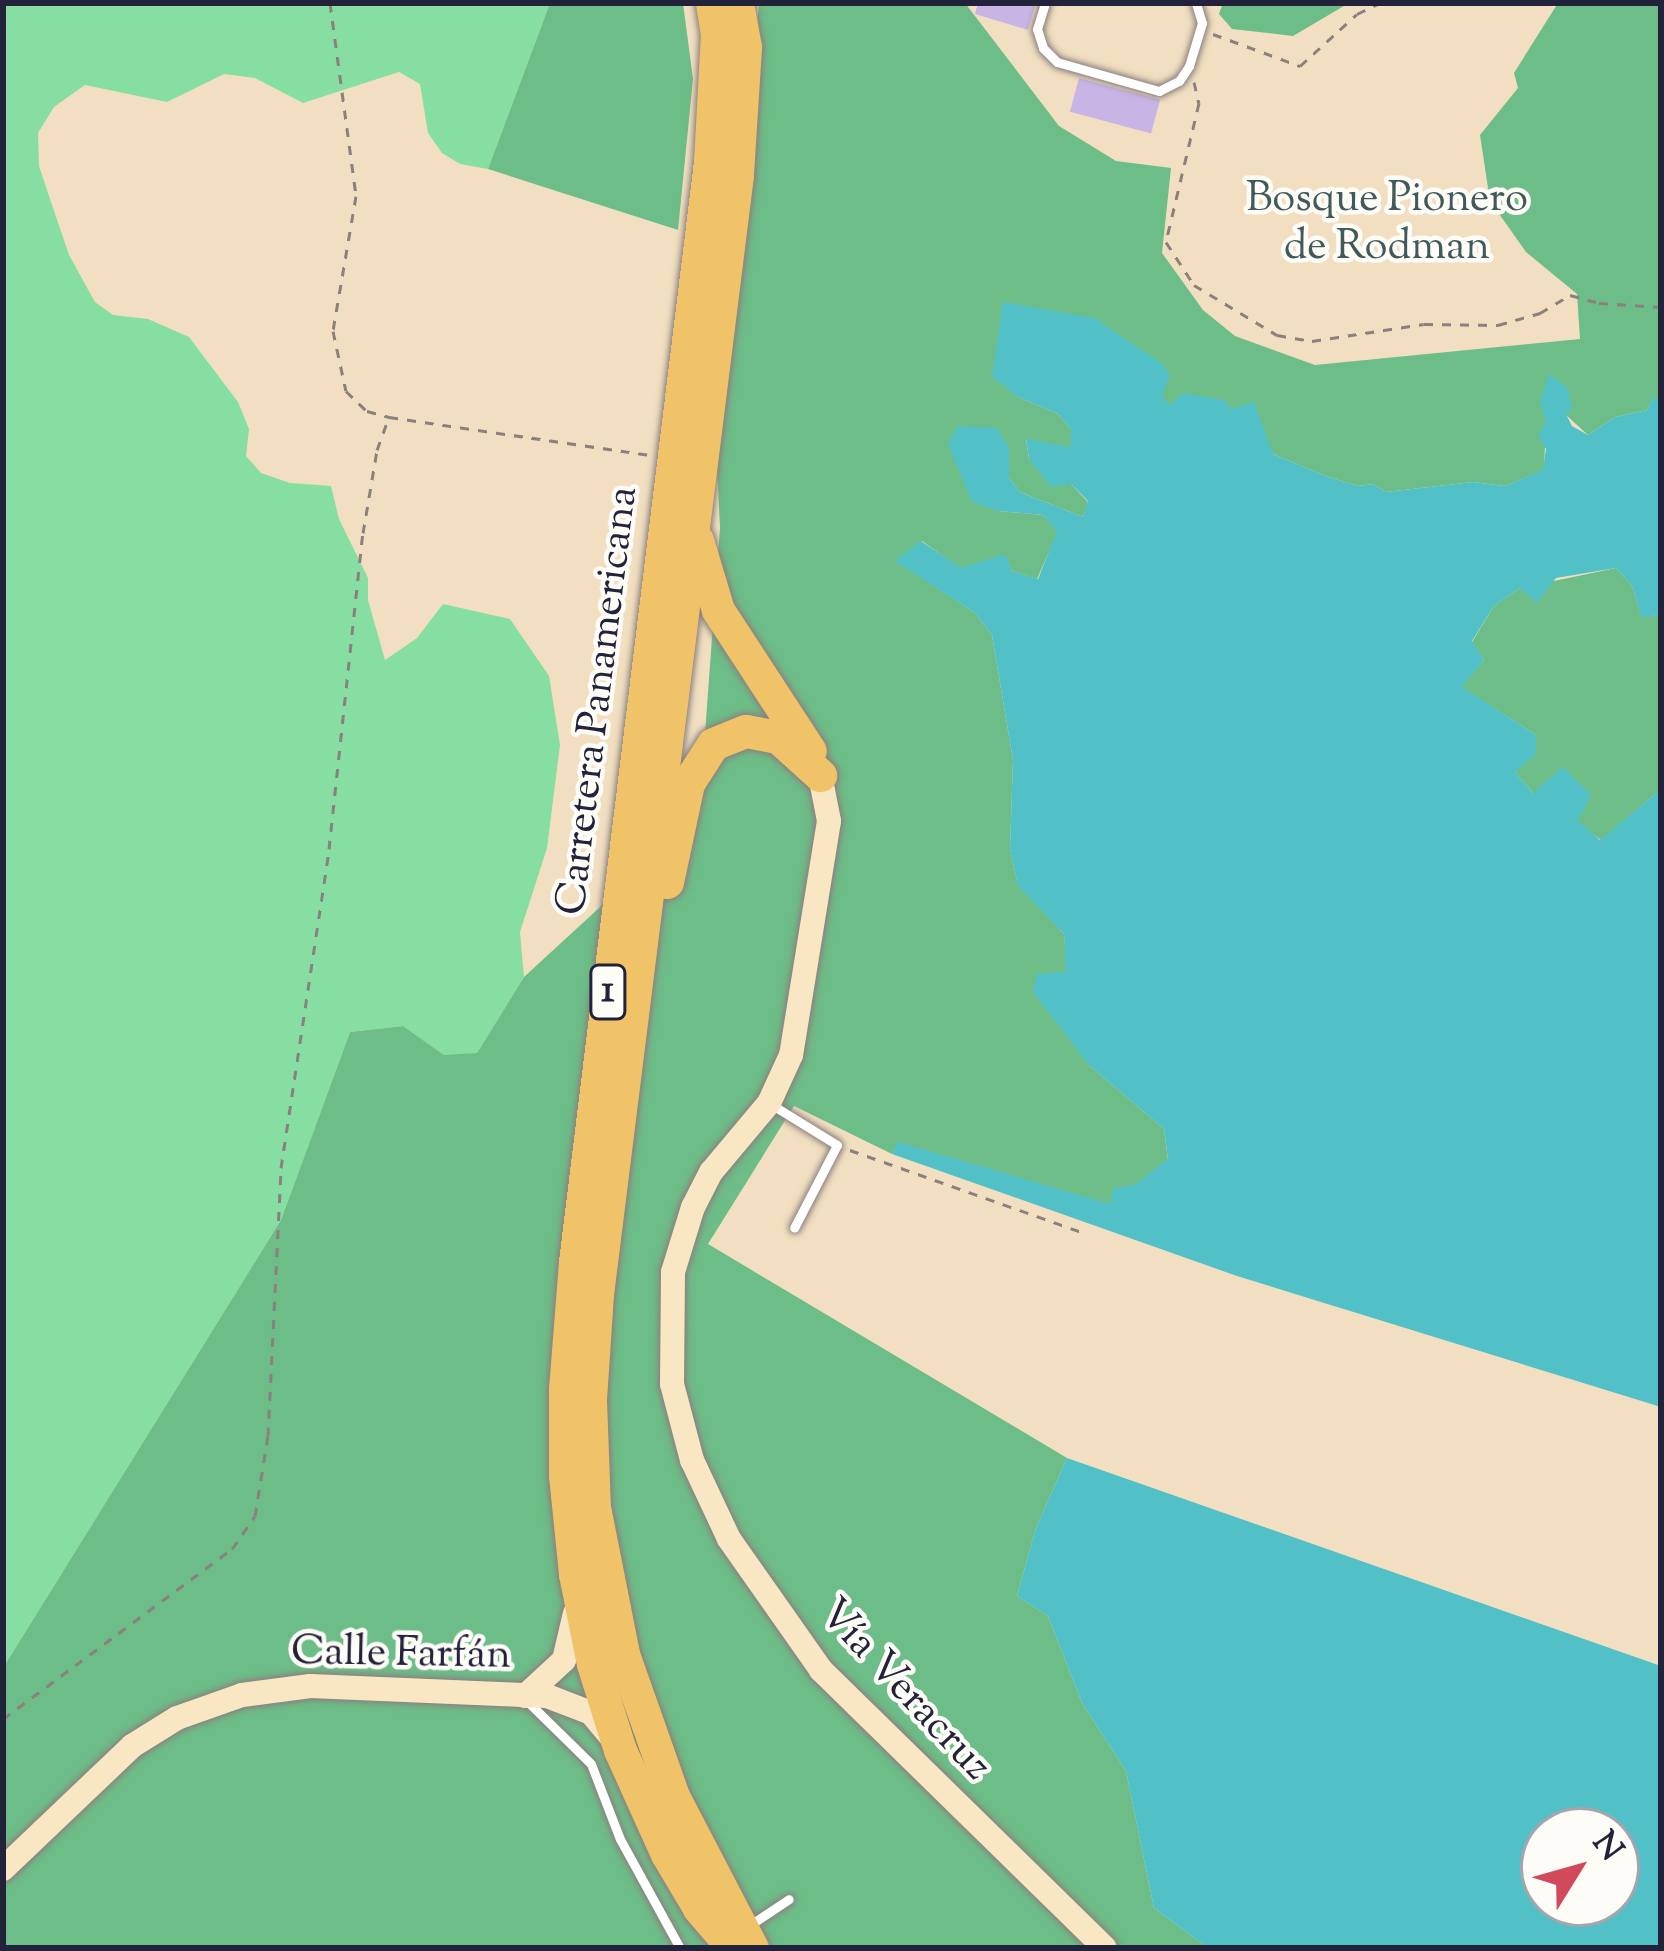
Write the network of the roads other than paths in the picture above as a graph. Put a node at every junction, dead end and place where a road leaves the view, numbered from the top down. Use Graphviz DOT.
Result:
graph roads {
  1 [pos="712,3"];
  2 [pos="737,3"];
  3 [pos="1045,3"];
  4 [pos="1196,3"];
  5 [pos="695,511"];
  6 [pos="820,776"];
  7 [pos="769,1103"];
  8 [pos="620,1104"];
  9 [pos="794,1228"];
  10 [pos="575,1574"];
  11 [pos="523,1697"];
  12 [pos="620,1750"];
  13 [pos="3,1869"];
  14 [pos="789,1899"];
  15 [pos="743,1942"];
  16 [pos="680,1948"];
  17 [pos="1105,1948"];
  1 -- 10 [label="highway, Carretera Panamericana / 1"];
  2 -- 5 [label="highway, Carretera Panamericana / 1"];
  3 -- 4 [label="lane"];
  5 -- 6 [label="highway"];
  5 -- 8 [label="highway, Carretera Panamericana / 1"];
  6 -- 7 [label="street, Vía Veracruz"];
  6 -- 8 [label="highway"];
  7 -- 9 [label="lane"];
  7 -- 17 [label="street, Vía Veracruz"];
  8 -- 15 [label="highway, Carretera Panamericana / 1"];
  10 -- 11 [label="street"];
  10 -- 12 [label="highway, Carretera Panamericana / 1"];
  11 -- 12 [label="street, Calle Farfán"];
  11 -- 13 [label="street, Calle Farfán"];
  11 -- 16 [label="lane"];
  12 -- 15 [label="highway, Carretera Panamericana / 1"];
  14 -- 15 [label="lane"];
}
